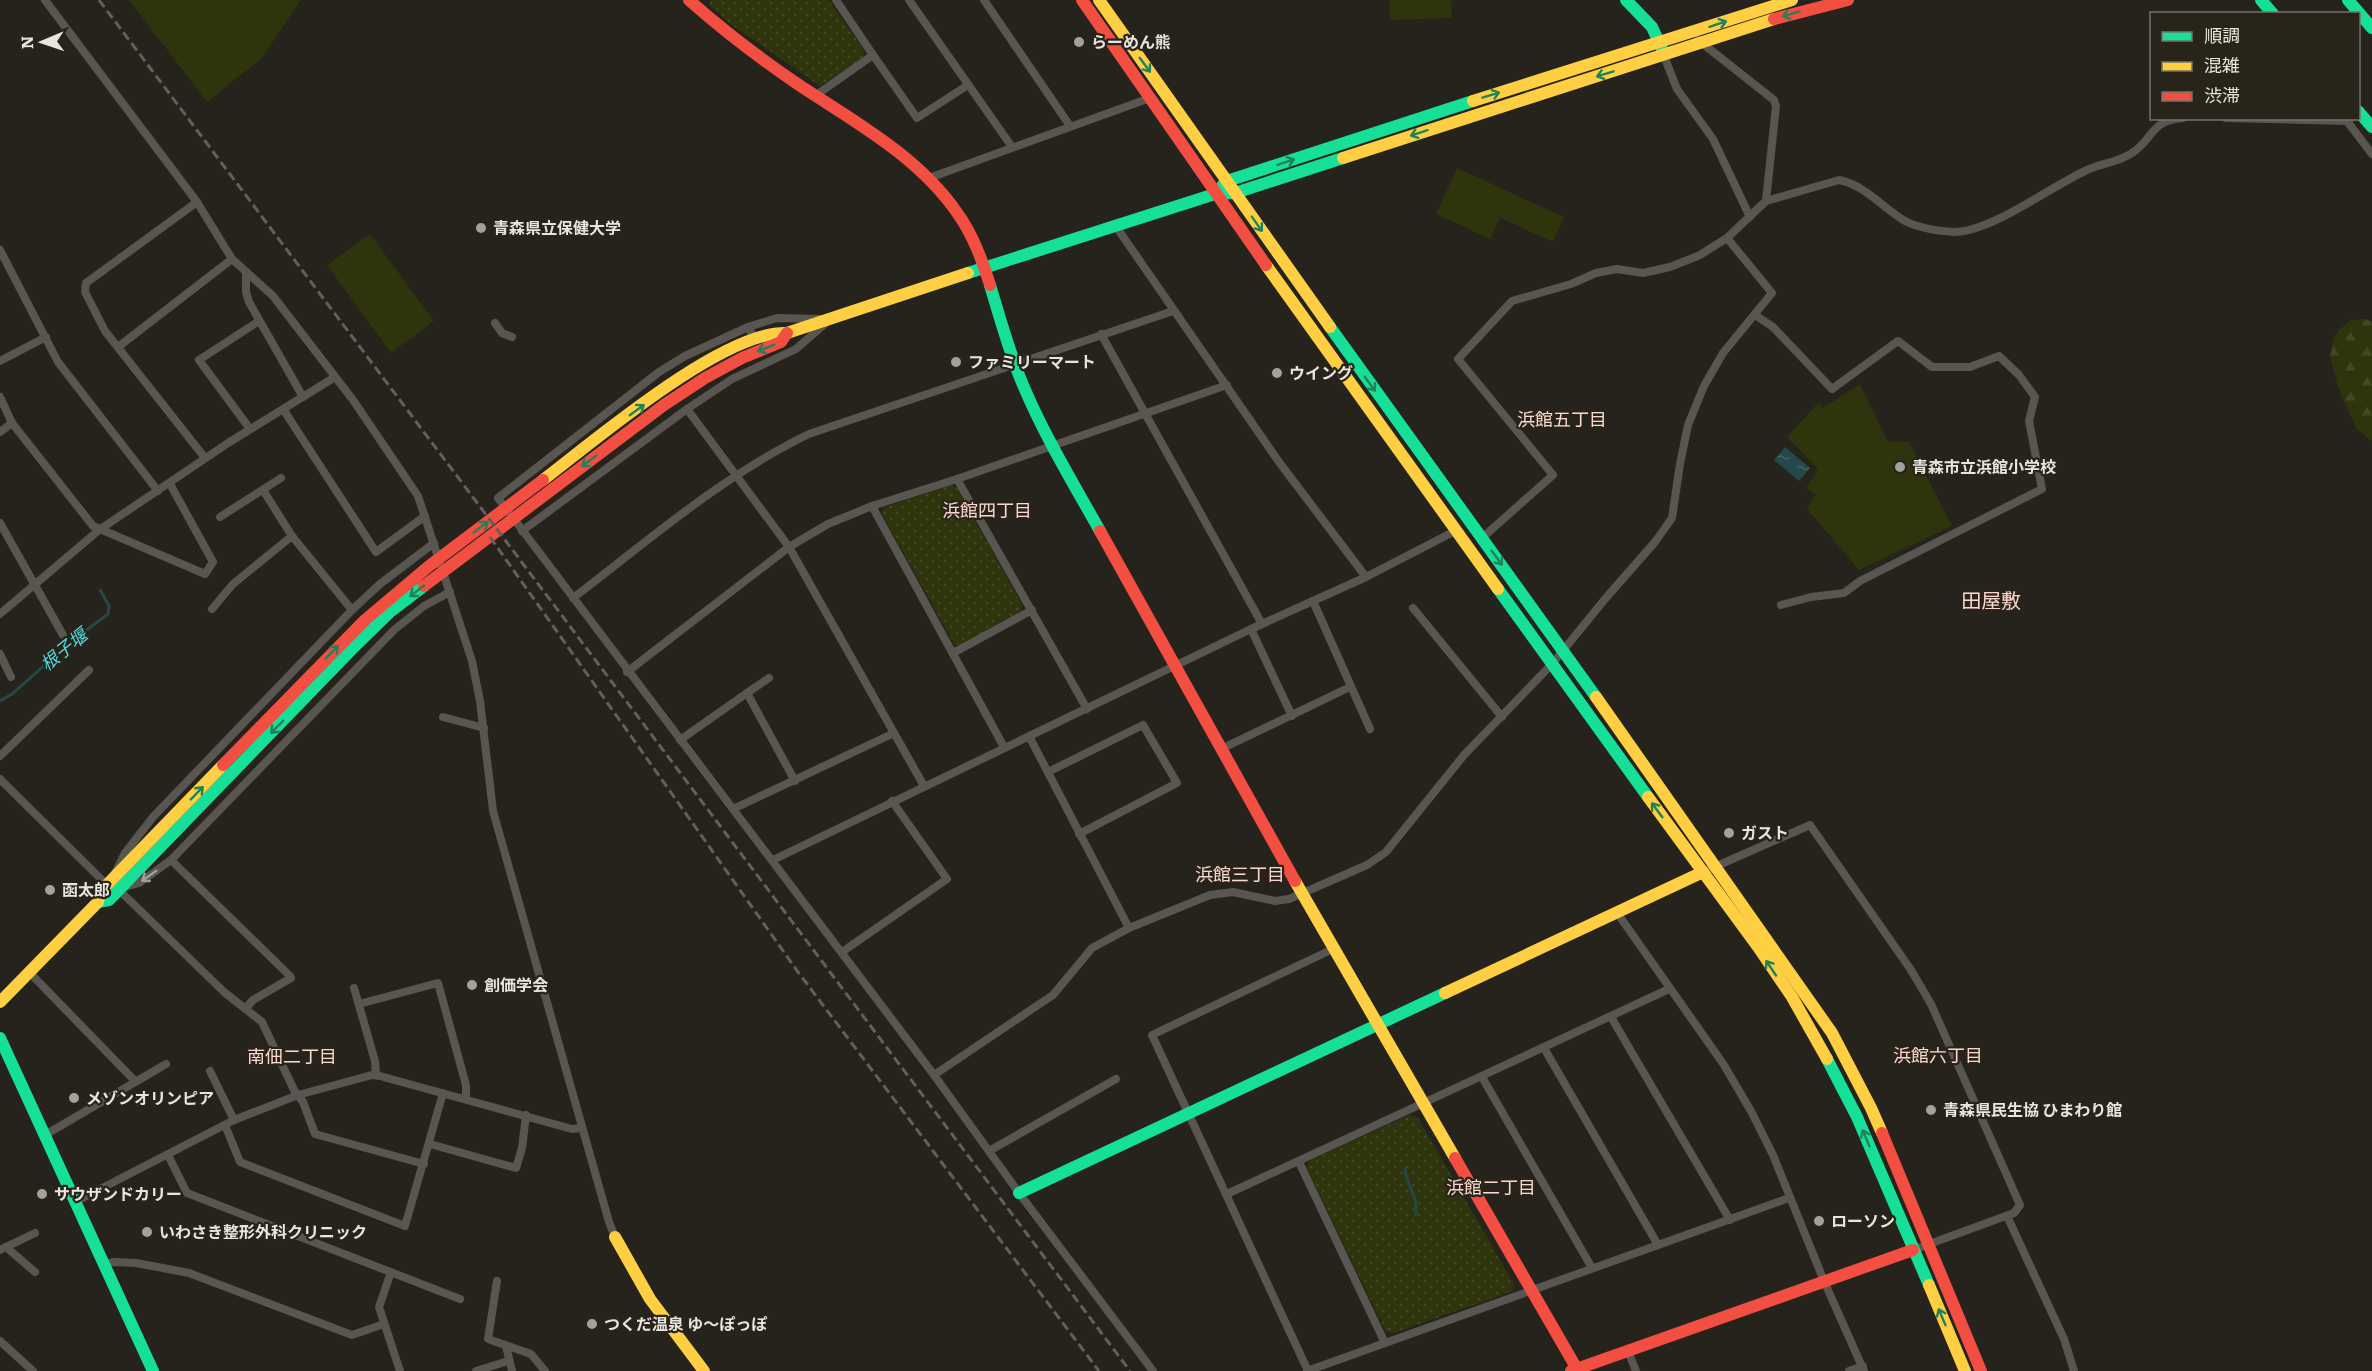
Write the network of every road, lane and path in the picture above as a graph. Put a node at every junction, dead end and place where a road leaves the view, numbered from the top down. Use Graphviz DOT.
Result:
graph roads {
  1 [pos="45,0"];
  2 [pos="836,0"];
  3 [pos="909,0"];
  4 [pos="984,0"];
  5 [pos="1082,0"];
  6 [pos="1099,0"];
  7 [pos="1626,0"];
  8 [pos="1792,0"];
  9 [pos="1848,0"];
  10 [pos="2262,0"];
  11 [pos="2348,0"];
  12 [pos="693,1"];
  13 [pos="2272,12"];
  14 [pos="2358,12"];
  15 [pos="2360,14"];
  16 [pos="2372,28"];
  17 [pos="1691,33"];
  18 [pos="1702,44"];
  19 [pos="1663,49"];
  20 [pos="873,55"];
  21 [pos="968,85"];
  22 [pos="815,96"];
  23 [pos="1150,98"];
  24 [pos="2174,120"];
  25 [pos="2357,120"];
  26 [pos="1070,126"];
  27 [pos="1012,147"];
  28 [pos="2372,154"];
  29 [pos="929,178"];
  30 [pos="1227,181"];
  31 [pos="1235,193"];
  32 [pos="1215,194"];
  33 [pos="1766,201"];
  34 [pos="197,202"];
  35 [pos="1750,217"];
  36 [pos="1115,225"];
  37 [pos="1727,238"];
  38 [pos="0,250"];
  39 [pos="232,259"];
  40 [pos="984,268"];
  41 [pos="246,272"];
  42 [pos="1173,311"];
  43 [pos="1755,315"];
  44 [pos="831,319"];
  45 [pos="259,321"];
  46 [pos="495,323"];
  47 [pos="748,327"];
  48 [pos="787,333"];
  49 [pos="1101,334"];
  50 [pos="46,337"];
  51 [pos="512,337"];
  52 [pos="755,339"];
  53 [pos="118,348"];
  54 [pos="740,353"];
  55 [pos="0,362"];
  56 [pos="1014,363"];
  57 [pos="335,377"];
  58 [pos="1227,385"];
  59 [pos="0,397"];
  60 [pos="303,397"];
  61 [pos="283,409"];
  62 [pos="687,409"];
  63 [pos="1145,413"];
  64 [pos="12,423"];
  65 [pos="250,429"];
  66 [pos="0,432"];
  67 [pos="1052,445"];
  68 [pos="205,458"];
  69 [pos="736,474"];
  70 [pos="281,478"];
  71 [pos="957,479"];
  72 [pos="170,484"];
  73 [pos="263,490"];
  74 [pos="158,491"];
  75 [pos="872,506"];
  76 [pos="425,516"];
  77 [pos="220,517"];
  78 [pos="0,523"];
  79 [pos="99,530"];
  80 [pos="1457,530"];
  81 [pos="522,531"];
  82 [pos="292,536"];
  83 [pos="1482,538"];
  84 [pos="434,543"];
  85 [pos="789,547"];
  86 [pos="1366,577"];
  87 [pos="34,585"];
  88 [pos="450,592"];
  89 [pos="573,598"];
  90 [pos="1313,601"];
  91 [pos="1781,605"];
  92 [pos="1413,608"];
  93 [pos="212,609"];
  94 [pos="352,610"];
  95 [pos="1032,610"];
  96 [pos="0,614"];
  97 [pos="1262,624"];
  98 [pos="1251,629"];
  99 [pos="63,635"];
  100 [pos="1563,651"];
  101 [pos="953,653"];
  102 [pos="0,654"];
  103 [pos="1552,664"];
  104 [pos="1176,667"];
  105 [pos="89,670"];
  106 [pos="627,672"];
  107 [pos="11,677"];
  108 [pos="769,678"];
  109 [pos="1350,687"];
  110 [pos="747,693"];
  111 [pos="1087,709"];
  112 [pos="1292,716"];
  113 [pos="443,717"];
  114 [pos="1502,717"];
  115 [pos="484,728"];
  116 [pos="1370,729"];
  117 [pos="894,733"];
  118 [pos="1029,736"];
  119 [pos="680,740"];
  120 [pos="1004,747"];
  121 [pos="1221,749"];
  122 [pos="0,756"];
  123 [pos="1048,772"];
  124 [pos="0,779"];
  125 [pos="795,781"];
  126 [pos="924,786"];
  127 [pos="892,801"];
  128 [pos="733,809"];
  129 [pos="1079,834"];
  130 [pos="171,860"];
  131 [pos="772,860"];
  132 [pos="1716,868"];
  133 [pos="1703,872"];
  134 [pos="115,885"];
  135 [pos="1301,893"];
  136 [pos="1618,914"];
  137 [pos="1129,928"];
  138 [pos="1333,949"];
  139 [pos="842,952"];
  140 [pos="29,972"];
  141 [pos="354,988"];
  142 [pos="1669,989"];
  143 [pos="0,1002"];
  144 [pos="359,1004"];
  145 [pos="246,1008"];
  146 [pos="1611,1017"];
  147 [pos="1378,1025"];
  148 [pos="0,1038"];
  149 [pos="1544,1048"];
  150 [pos="166,1064"];
  151 [pos="210,1071"];
  152 [pos="376,1075"];
  153 [pos="934,1075"];
  154 [pos="1482,1077"];
  155 [pos="1116,1079"];
  156 [pos="135,1081"];
  157 [pos="443,1093"];
  158 [pos="298,1095"];
  159 [pos="466,1099"];
  160 [pos="1424,1104"];
  161 [pos="1188,1114"];
  162 [pos="526,1115"];
  163 [pos="234,1120"];
  164 [pos="225,1125"];
  165 [pos="581,1128"];
  166 [pos="45,1136"];
  167 [pos="430,1144"];
  168 [pos="989,1151"];
  169 [pos="168,1155"];
  170 [pos="1299,1162"];
  171 [pos="424,1164"];
  172 [pos="1019,1193"];
  173 [pos="1227,1194"];
  174 [pos="1789,1198"];
  175 [pos="75,1202"];
  176 [pos="2007,1216"];
  177 [pos="1730,1220"];
  178 [pos="35,1233"];
  179 [pos="615,1237"];
  180 [pos="1928,1244"];
  181 [pos="1658,1245"];
  182 [pos="3,1248"];
  183 [pos="1913,1250"];
  184 [pos="104,1264"];
  185 [pos="1592,1268"];
  186 [pos="34,1272"];
  187 [pos="391,1272"];
  188 [pos="497,1281"];
  189 [pos="1824,1281"];
  190 [pos="1532,1289"];
  191 [pos="460,1299"];
  192 [pos="384,1324"];
  193 [pos="0,1341"];
  194 [pos="1385,1343"];
  195 [pos="506,1346"];
  196 [pos="1628,1351"];
  197 [pos="508,1361"];
  198 [pos="1863,1369"];
  199 [pos="1574,1370"];
  200 [pos="33,1371"];
  201 [pos="153,1371"];
  202 [pos="400,1371"];
  203 [pos="477,1371"];
  204 [pos="512,1371"];
  205 [pos="544,1371"];
  206 [pos="704,1371"];
  207 [pos="1153,1371"];
  208 [pos="1308,1371"];
  209 [pos="1636,1371"];
  210 [pos="1850,1371"];
  211 [pos="1965,1371"];
  212 [pos="1981,1371"];
  213 [pos="2074,1371"];
  1 -- 34 [label="street"];
  2 -- 20 [label="street"];
  3 -- 21 [label="street"];
  4 -- 26 [label="street"];
  5 -- 23 [label="main road"];
  6 -- 30 [label="main road, one-way"];
  7 -- 19 [label="main road"];
  17 -- 8 [label="main road, one-way"];
  9 -- 18 [label="main road, one-way"];
  10 -- 13 [label="main road"];
  11 -- 14 [label="main road"];
  12 -- 22 [label="main road"];
  15 -- 16 [label="main road"];
  17 -- 18 [label="street"];
  17 -- 19 [label="main road"];
  18 -- 19 [label="main road"];
  18 -- 33 [label="street"];
  30 -- 19 [label="main road, one-way"];
  19 -- 31 [label="main road, one-way"];
  19 -- 35 [label="street"];
  20 -- 21 [label="street"];
  20 -- 22 [label="street"];
  21 -- 27 [label="street"];
  22 -- 29 [label="main road"];
  23 -- 26 [label="street"];
  23 -- 32 [label="main road"];
  24 -- 33 [label="street"];
  25 -- 28 [label="street"];
  26 -- 27 [label="street"];
  27 -- 29 [label="street"];
  29 -- 40 [label="main road"];
  30 -- 31 [label="main road"];
  30 -- 32 [label="main road"];
  31 -- 32 [label="main road"];
  31 -- 83 [label="main road, one-way"];
  32 -- 36 [label="main road"];
  32 -- 80 [label="main road"];
  33 -- 35 [label="street"];
  34 -- 39 [label="street"];
  34 -- 53 [label="street"];
  35 -- 37 [label="street"];
  36 -- 40 [label="main road"];
  36 -- 42 [label="street"];
  37 -- 43 [label="street"];
  37 -- 83 [label="street"];
  38 -- 50 [label="street"];
  39 -- 41 [label="street"];
  39 -- 53 [label="street"];
  40 -- 44 [label="main road"];
  40 -- 56 [label="main road"];
  41 -- 45 [label="street"];
  41 -- 57 [label="street"];
  42 -- 49 [label="street"];
  42 -- 58 [label="street"];
  43 -- 91 [label="street"];
  43 -- 100 [label="street"];
  44 -- 47 [label="street"];
  44 -- 48 [label="main road"];
  44 -- 62 [label="street"];
  45 -- 60 [label="street"];
  45 -- 65 [label="street"];
  46 -- 51 [label="street"];
  47 -- 52 [label="street"];
  47 -- 81 [label="street"];
  48 -- 52 [label="main road"];
  48 -- 54 [label="main road, one-way"];
  49 -- 56 [label="street"];
  49 -- 63 [label="street"];
  50 -- 55 [label="street"];
  50 -- 74 [label="street"];
  52 -- 54 [label="main road"];
  53 -- 68 [label="street"];
  54 -- 134 [label="main road"];
  56 -- 67 [label="main road"];
  56 -- 69 [label="street"];
  57 -- 60 [label="street"];
  57 -- 76 [label="street"];
  58 -- 63 [label="street"];
  58 -- 86 [label="street"];
  59 -- 64 [label="street"];
  60 -- 61 [label="street"];
  61 -- 65 [label="street"];
  61 -- 76 [label="street"];
  62 -- 69 [label="street"];
  62 -- 81 [label="street"];
  63 -- 67 [label="street"];
  63 -- 97 [label="street"];
  64 -- 66 [label="street"];
  64 -- 79 [label="street"];
  65 -- 68 [label="street"];
  67 -- 71 [label="street"];
  67 -- 104 [label="main road"];
  68 -- 72 [label="street"];
  69 -- 85 [label="street"];
  69 -- 89 [label="street"];
  70 -- 73 [label="street"];
  71 -- 75 [label="street"];
  71 -- 95 [label="street"];
  72 -- 74 [label="street"];
  72 -- 79 [label="street"];
  73 -- 77 [label="street"];
  73 -- 82 [label="street"];
  74 -- 79 [label="street"];
  75 -- 85 [label="street"];
  75 -- 101 [label="street"];
  76 -- 84 [label="street"];
  78 -- 87 [label="street"];
  79 -- 87 [label="street"];
  80 -- 86 [label="street"];
  80 -- 103 [label="main road"];
  81 -- 89 [label="street"];
  82 -- 93 [label="street"];
  82 -- 94 [label="street"];
  83 -- 100 [label="main road, one-way"];
  84 -- 88 [label="street"];
  84 -- 94 [label="street"];
  85 -- 106 [label="street"];
  85 -- 117 [label="street"];
  86 -- 90 [label="street"];
  87 -- 96 [label="street"];
  87 -- 99 [label="street"];
  88 -- 115 [label="street"];
  88 -- 130 [label="street"];
  89 -- 106 [label="street"];
  90 -- 97 [label="street"];
  90 -- 109 [label="street"];
  92 -- 114 [label="street"];
  94 -- 134 [label="street"];
  95 -- 101 [label="street"];
  95 -- 111 [label="street"];
  97 -- 98 [label="street"];
  98 -- 104 [label="street"];
  98 -- 112 [label="street"];
  100 -- 103 [label="street"];
  100 -- 132 [label="main road"];
  101 -- 120 [label="street"];
  102 -- 107 [label="street"];
  103 -- 114 [label="street"];
  133 -- 103 [label="main road, one-way"];
  104 -- 111 [label="street"];
  104 -- 121 [label="main road"];
  105 -- 122 [label="street"];
  106 -- 119 [label="street"];
  108 -- 110 [label="street"];
  109 -- 112 [label="street"];
  109 -- 116 [label="street"];
  110 -- 119 [label="street"];
  110 -- 125 [label="street"];
  111 -- 118 [label="street"];
  112 -- 121 [label="street"];
  113 -- 115 [label="street"];
  114 -- 135 [label="street"];
  115 -- 165 [label="street"];
  117 -- 125 [label="street"];
  117 -- 126 [label="street"];
  118 -- 120 [label="street"];
  118 -- 123 [label="street"];
  119 -- 128 [label="street"];
  120 -- 126 [label="street"];
  121 -- 135 [label="main road"];
  123 -- 129 [label="street"];
  123 -- 129 [label="street"];
  124 -- 134 [label="street"];
  125 -- 128 [label="street"];
  126 -- 127 [label="street"];
  127 -- 131 [label="street"];
  127 -- 139 [label="street"];
  128 -- 131 [label="street"];
  129 -- 137 [label="street"];
  130 -- 134 [label="street, one-way"];
  130 -- 145 [label="street"];
  131 -- 139 [label="street"];
  132 -- 133 [label="street"];
  132 -- 176 [label="street"];
  132 -- 180 [label="main road"];
  133 -- 136 [label="main road"];
  183 -- 133 [label="main road, one-way"];
  134 -- 140 [label="main road"];
  134 -- 145 [label="street"];
  135 -- 137 [label="street"];
  135 -- 138 [label="main road"];
  136 -- 142 [label="street"];
  136 -- 147 [label="main road"];
  137 -- 153 [label="street"];
  138 -- 147 [label="main road"];
  138 -- 161 [label="street"];
  139 -- 153 [label="street"];
  140 -- 143 [label="main road"];
  140 -- 156 [label="street"];
  141 -- 144 [label="street"];
  142 -- 146 [label="street"];
  142 -- 174 [label="street"];
  144 -- 152 [label="street"];
  144 -- 159 [label="street"];
  145 -- 158 [label="street"];
  146 -- 149 [label="street"];
  146 -- 177 [label="street"];
  147 -- 160 [label="main road"];
  147 -- 161 [label="main road"];
  148 -- 166 [label="main road"];
  149 -- 154 [label="street"];
  149 -- 181 [label="street"];
  150 -- 156 [label="street"];
  151 -- 163 [label="street"];
  152 -- 157 [label="street"];
  152 -- 158 [label="street"];
  153 -- 168 [label="street"];
  154 -- 160 [label="street"];
  154 -- 185 [label="street"];
  155 -- 168 [label="street"];
  156 -- 166 [label="street"];
  157 -- 159 [label="street"];
  157 -- 167 [label="street"];
  158 -- 163 [label="street"];
  158 -- 171 [label="street"];
  159 -- 162 [label="street"];
  160 -- 170 [label="street"];
  160 -- 190 [label="main road"];
  161 -- 172 [label="main road"];
  161 -- 173 [label="street"];
  162 -- 165 [label="street"];
  162 -- 167 [label="street"];
  163 -- 164 [label="street"];
  164 -- 169 [label="street"];
  164 -- 171 [label="street"];
  165 -- 179 [label="street"];
  166 -- 175 [label="main road"];
  167 -- 171 [label="street"];
  168 -- 172 [label="street"];
  169 -- 175 [label="street"];
  169 -- 187 [label="street"];
  170 -- 173 [label="street"];
  170 -- 194 [label="street"];
  172 -- 207 [label="street"];
  173 -- 208 [label="street"];
  174 -- 177 [label="street"];
  174 -- 189 [label="street"];
  175 -- 184 [label="main road"];
  176 -- 180 [label="street"];
  176 -- 213 [label="street"];
  177 -- 181 [label="street"];
  178 -- 182 [label="street"];
  179 -- 206 [label="main road"];
  180 -- 183 [label="street"];
  180 -- 212 [label="main road"];
  181 -- 185 [label="street"];
  182 -- 186 [label="street"];
  183 -- 189 [label="main road"];
  211 -- 183 [label="main road, one-way"];
  184 -- 192 [label="street"];
  184 -- 201 [label="main road"];
  185 -- 190 [label="street"];
  187 -- 191 [label="street"];
  187 -- 192 [label="street"];
  188 -- 195 [label="street"];
  189 -- 196 [label="main road"];
  189 -- 198 [label="street"];
  190 -- 194 [label="street"];
  190 -- 199 [label="main road"];
  192 -- 202 [label="street"];
  193 -- 200 [label="street"];
  194 -- 208 [label="street"];
  195 -- 197 [label="street"];
  195 -- 205 [label="street"];
  196 -- 199 [label="main road"];
  196 -- 209 [label="street"];
  197 -- 203 [label="street"];
  197 -- 204 [label="street"];
  198 -- 210 [label="street"];
}
